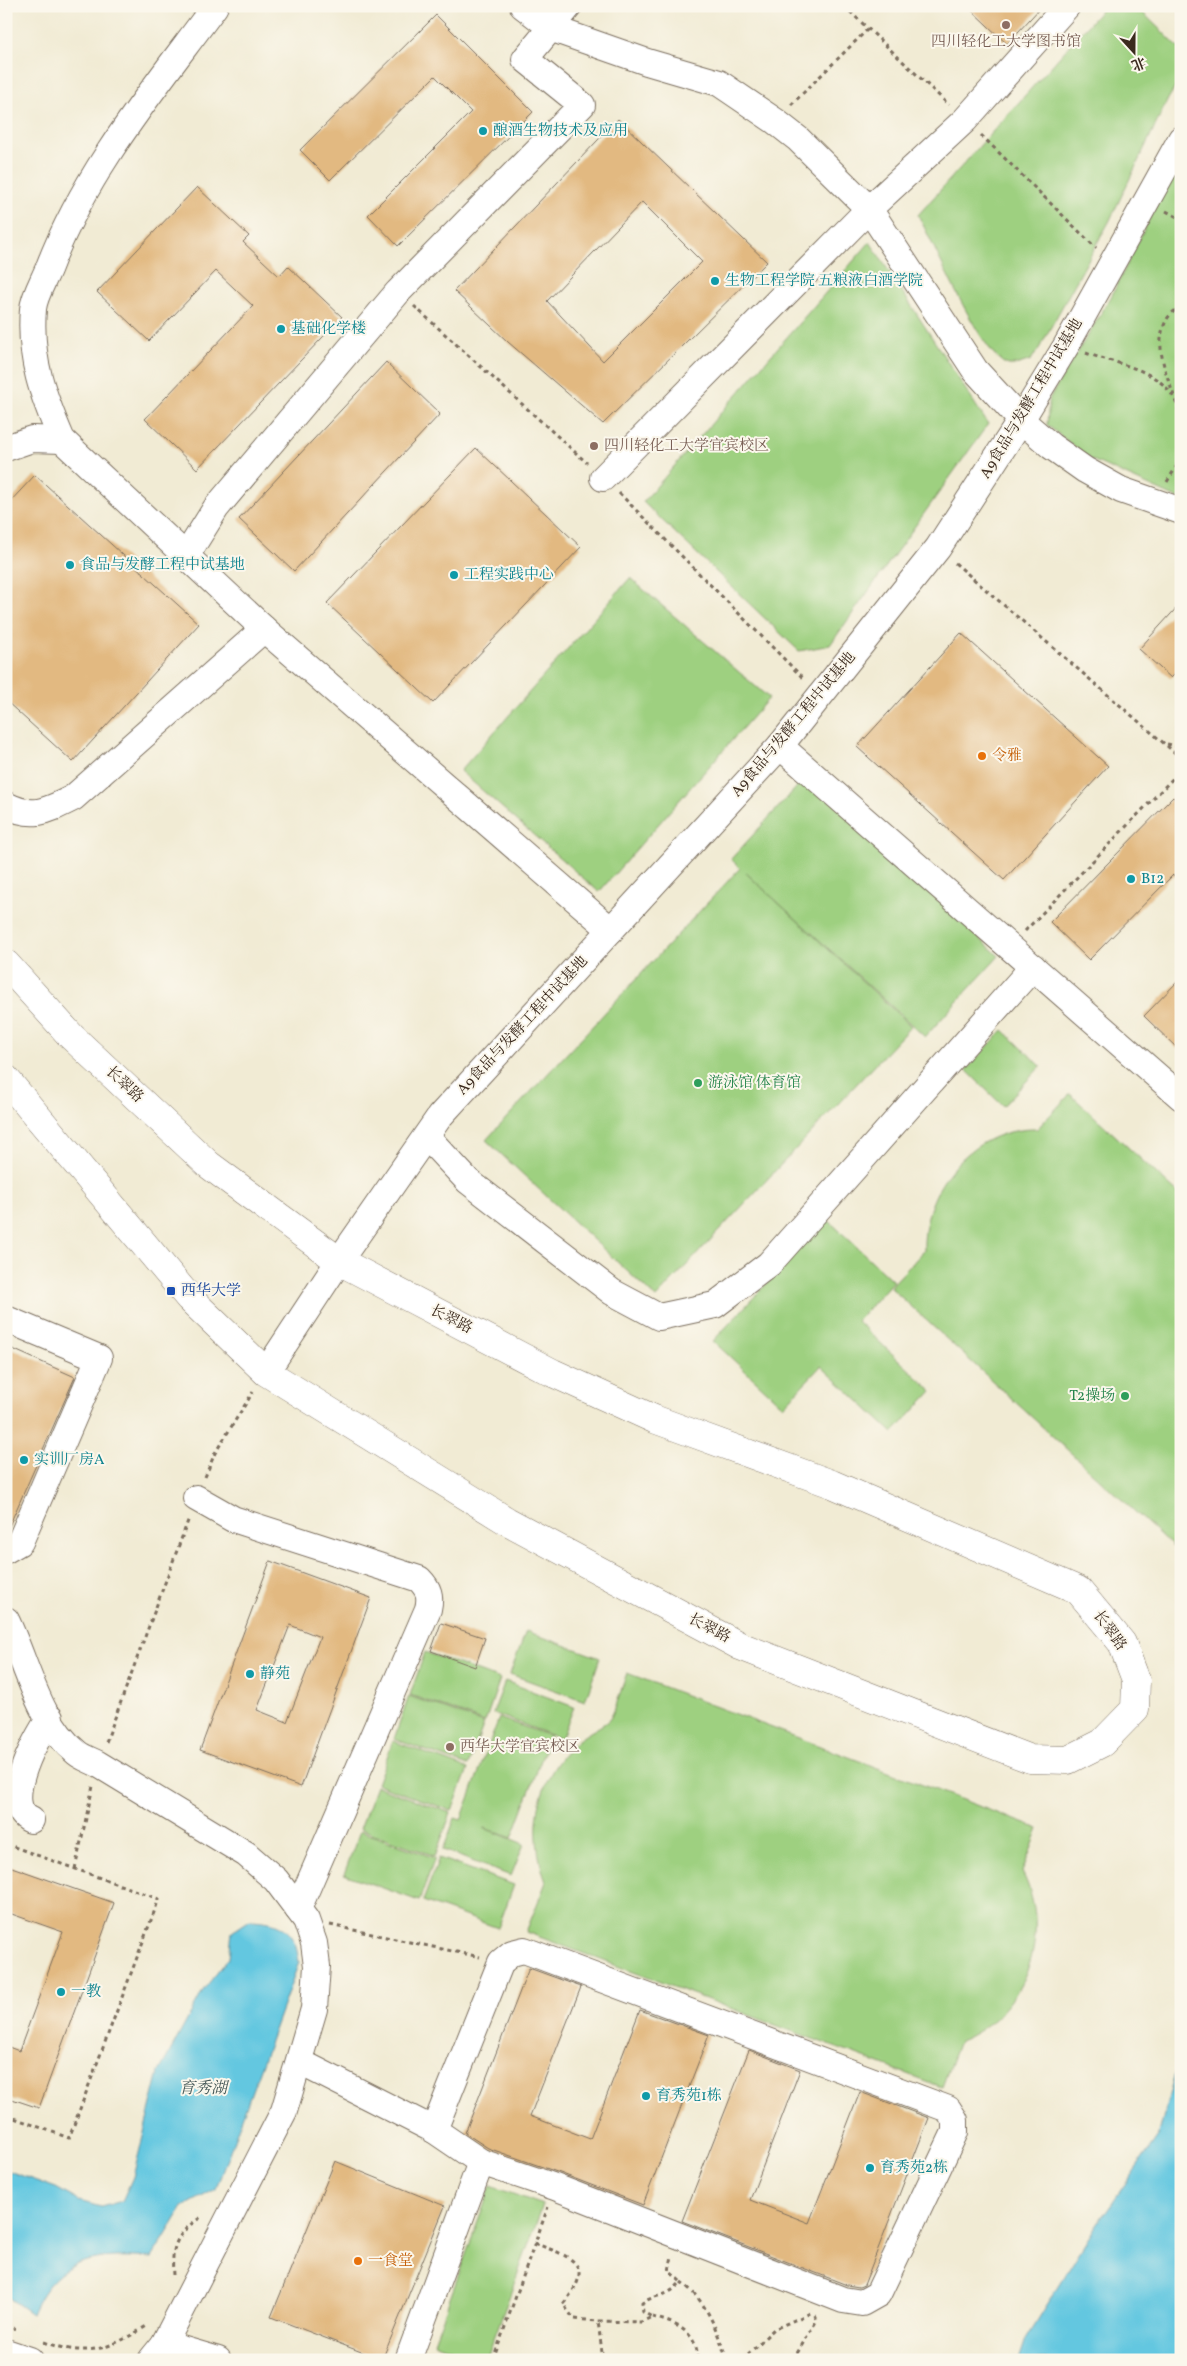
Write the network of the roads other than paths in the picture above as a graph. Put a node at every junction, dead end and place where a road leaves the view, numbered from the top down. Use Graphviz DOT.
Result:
graph roads {
  1 [pos="216,6"];
  2 [pos="523,6"];
  3 [pos="569,6"];
  4 [pos="1067,6"];
  5 [pos="552,28"];
  6 [pos="1181,139"];
  7 [pos="869,209"];
  8 [pos="1021,420"];
  9 [pos="62,440"];
  10 [pos="6,448"];
  11 [pos="603,478"];
  12 [pos="1181,512"];
  13 [pos="186,556"];
  14 [pos="264,630"];
  15 [pos="780,746"];
  16 [pos="6,805"];
  17 [pos="611,930"];
  18 [pos="6,964"];
  19 [pos="1033,967"];
  20 [pos="6,1079"];
  21 [pos="1181,1097"];
  22 [pos="427,1136"];
  23 [pos="339,1262"];
  24 [pos="6,1319"];
  25 [pos="266,1372"];
  26 [pos="196,1498"];
  27 [pos="6,1550"];
  28 [pos="6,1620"];
  29 [pos="13,1668"];
  30 [pos="50,1718"];
  31 [pos="31,1820"];
  32 [pos="302,1914"];
  33 [pos="300,2062"];
  34 [pos="434,2130"];
  35 [pos="481,2162"];
  36 [pos="14,2342"];
  37 [pos="156,2342"];
  38 [pos="32,2349"];
  39 [pos="218,2360"];
  40 [pos="408,2360"];
  1 -- 9 [label="street"];
  2 -- 5 [label="street"];
  3 -- 5 [label="street"];
  4 -- 7 [label="street"];
  5 -- 7 [label="street"];
  5 -- 13 [label="street"];
  6 -- 8 [label="street, A9食品与发酵工程中试基地"];
  7 -- 8 [label="street"];
  7 -- 11 [label="street"];
  8 -- 12 [label="street"];
  8 -- 15 [label="street, A9食品与发酵工程中试基地"];
  9 -- 10 [label="street"];
  9 -- 13 [label="street"];
  13 -- 14 [label="street"];
  14 -- 16 [label="street"];
  14 -- 17 [label="street"];
  15 -- 17 [label="street, A9食品与发酵工程中试基地"];
  15 -- 19 [label="street"];
  17 -- 22 [label="street, A9食品与发酵工程中试基地"];
  18 -- 23 [label="main road, 长翠路"];
  19 -- 21 [label="street"];
  19 -- 22 [label="street"];
  20 -- 25 [label="main road, 长翠路"];
  22 -- 23 [label="street, A9食品与发酵工程中试基地"];
  23 -- 25 [label="street, A9食品与发酵工程中试基地"];
  23 -- 25 [label="main road, 长翠路"];
  24 -- 27 [label="street"];
  26 -- 32 [label="street"];
  28 -- 29 [label="street"];
  29 -- 30 [label="street"];
  30 -- 31 [label="street"];
  30 -- 32 [label="street"];
  32 -- 33 [label="street"];
  33 -- 34 [label="street"];
  33 -- 37 [label="street"];
  34 -- 35 [label="street"];
  34 -- 35 [label="street"];
  35 -- 40 [label="street"];
  36 -- 38 [label="street"];
  37 -- 39 [label="street"];
}
